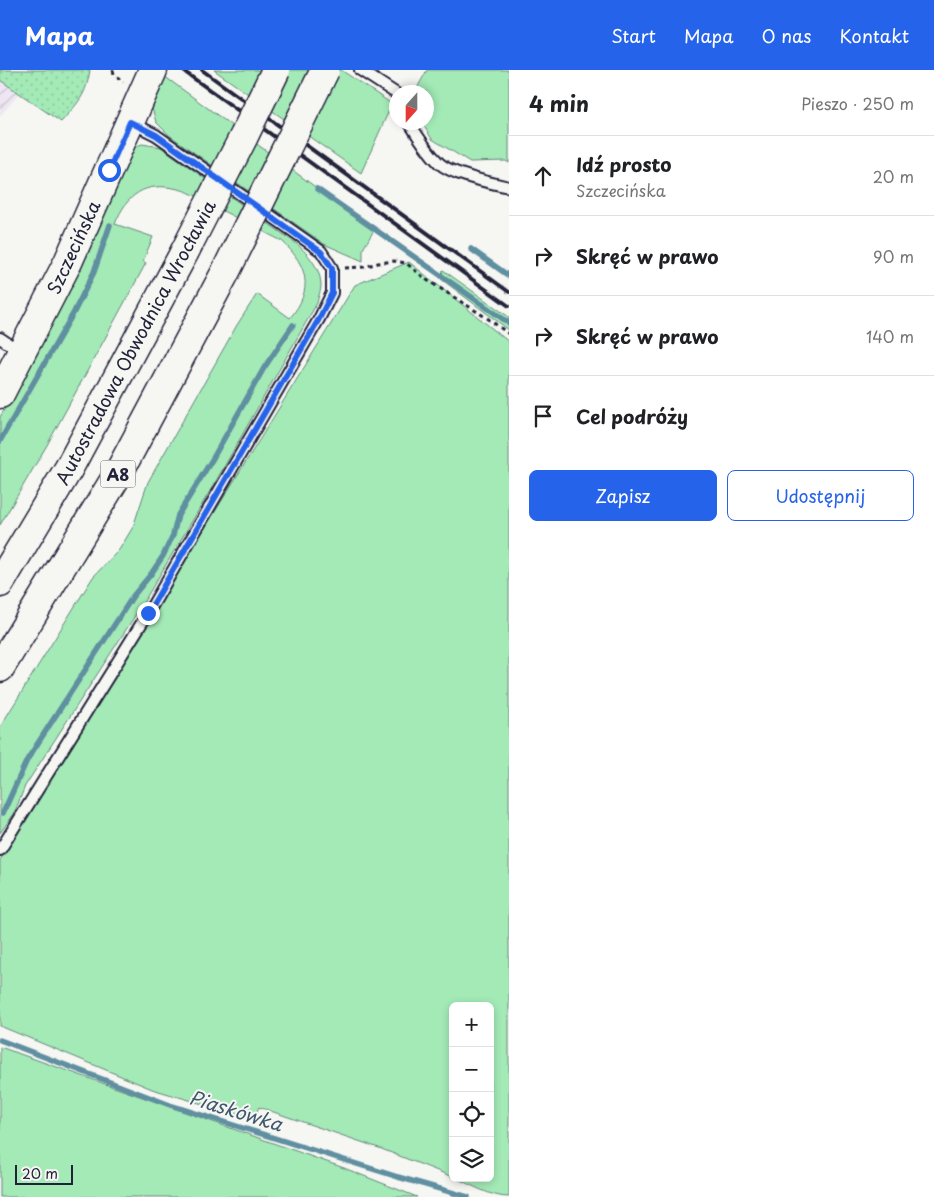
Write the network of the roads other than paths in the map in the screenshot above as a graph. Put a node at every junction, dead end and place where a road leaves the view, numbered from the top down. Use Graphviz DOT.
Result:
graph roads {
  1 [pos="153,70"];
  2 [pos="276,70"];
  3 [pos="325,70"];
  4 [pos="360,70"];
  5 [pos="389,89"];
  6 [pos="130,122"];
  7 [pos="414,130"];
  8 [pos="509,187"];
  9 [pos="0,338"];
  10 [pos="22,353"];
  11 [pos="0,394"];
  12 [pos="0,583"];
  13 [pos="0,668"];
  14 [pos="0,850"];
  1 -- 6 [label="main road, Szczecińska"];
  2 -- 12 [label="main road, Autostradowa Obwodnica Wrocławia / A8, bridge"];
  3 -- 13 [label="main road, A8, bridge"];
  4 -- 5 [label="lane"];
  6 -- 10 [label="main road, Szczecińska"];
  6 -- 14 [label="lane"];
  7 -- 8 [label="lane"];
  9 -- 10 [label="lane"];
  10 -- 11 [label="main road, Szczecińska"];
}
